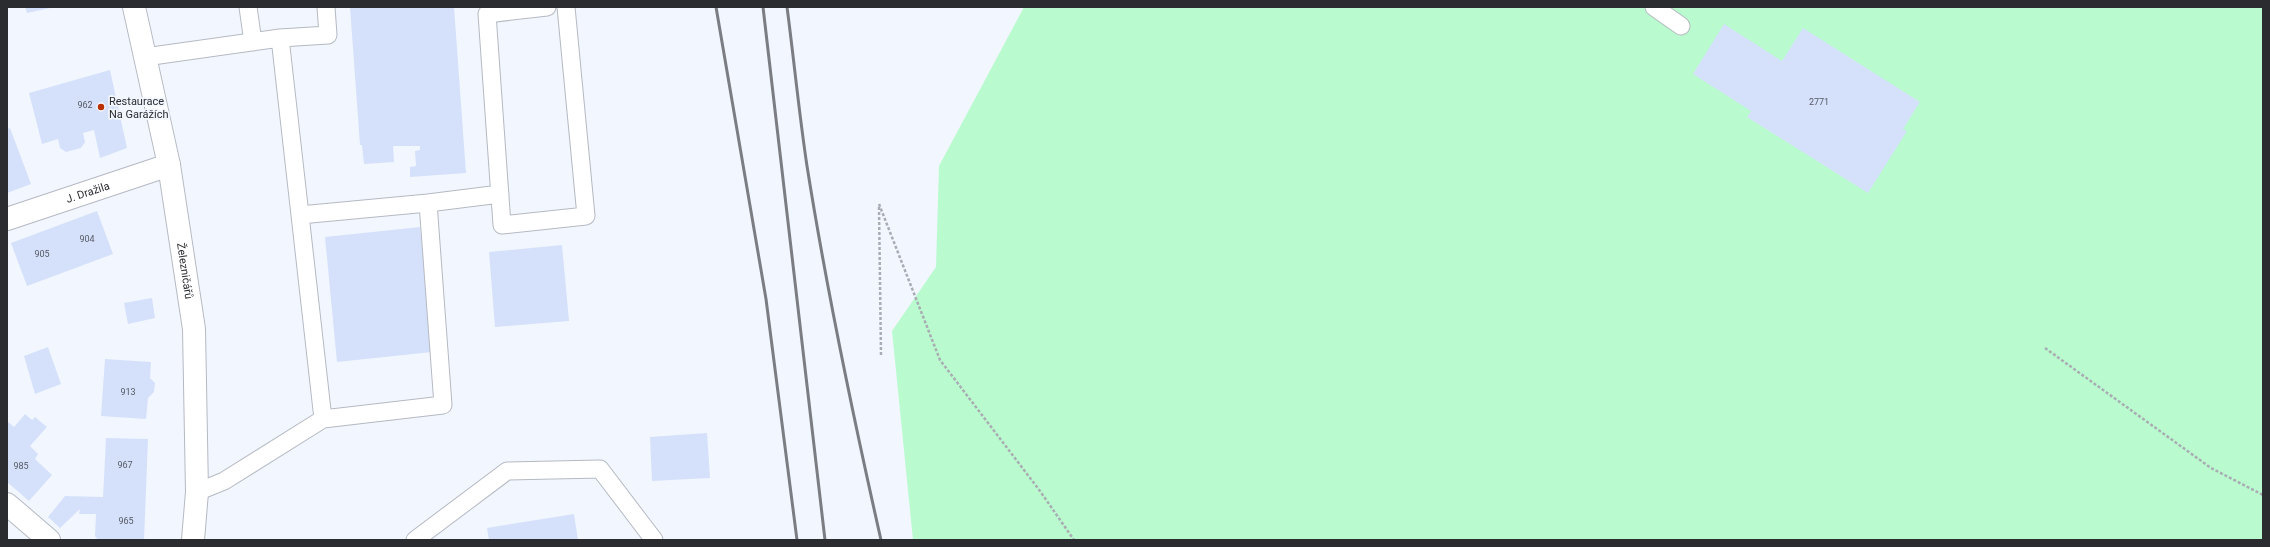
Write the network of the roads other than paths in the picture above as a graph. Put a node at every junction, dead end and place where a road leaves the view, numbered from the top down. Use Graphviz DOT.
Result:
graph roads {
  1 [pos="134,7"];
  2 [pos="248,7"];
  3 [pos="326,7"];
  4 [pos="547,7"];
  5 [pos="566,7"];
  6 [pos="1654,7"];
  7 [pos="1681,26"];
  8 [pos="280,38"];
  9 [pos="253,42"];
  10 [pos="145,57"];
  11 [pos="168,165"];
  12 [pos="500,194"];
  13 [pos="428,203"];
  14 [pos="300,215"];
  15 [pos="7,219"];
  16 [pos="323,419"];
  17 [pos="197,492"];
  18 [pos="7,504"];
  19 [pos="49,540"];
  20 [pos="193,540"];
  21 [pos="415,540"];
  22 [pos="654,540"];
  1 -- 10 [label="street, Železničářů"];
  2 -- 9 [label="lane"];
  3 -- 8 [label="lane"];
  4 -- 12 [label="lane"];
  5 -- 12 [label="lane"];
  6 -- 7 [label="lane"];
  8 -- 9 [label="lane"];
  8 -- 14 [label="lane"];
  9 -- 10 [label="lane"];
  10 -- 11 [label="street, Železničářů"];
  11 -- 15 [label="street, J. Dražila"];
  11 -- 17 [label="street, Železničářů"];
  12 -- 13 [label="lane"];
  13 -- 14 [label="lane"];
  13 -- 16 [label="lane"];
  14 -- 16 [label="lane"];
  16 -- 17 [label="lane"];
  17 -- 20 [label="street, Železničářů"];
  18 -- 19 [label="street"];
  21 -- 22 [label="lane"];
}
